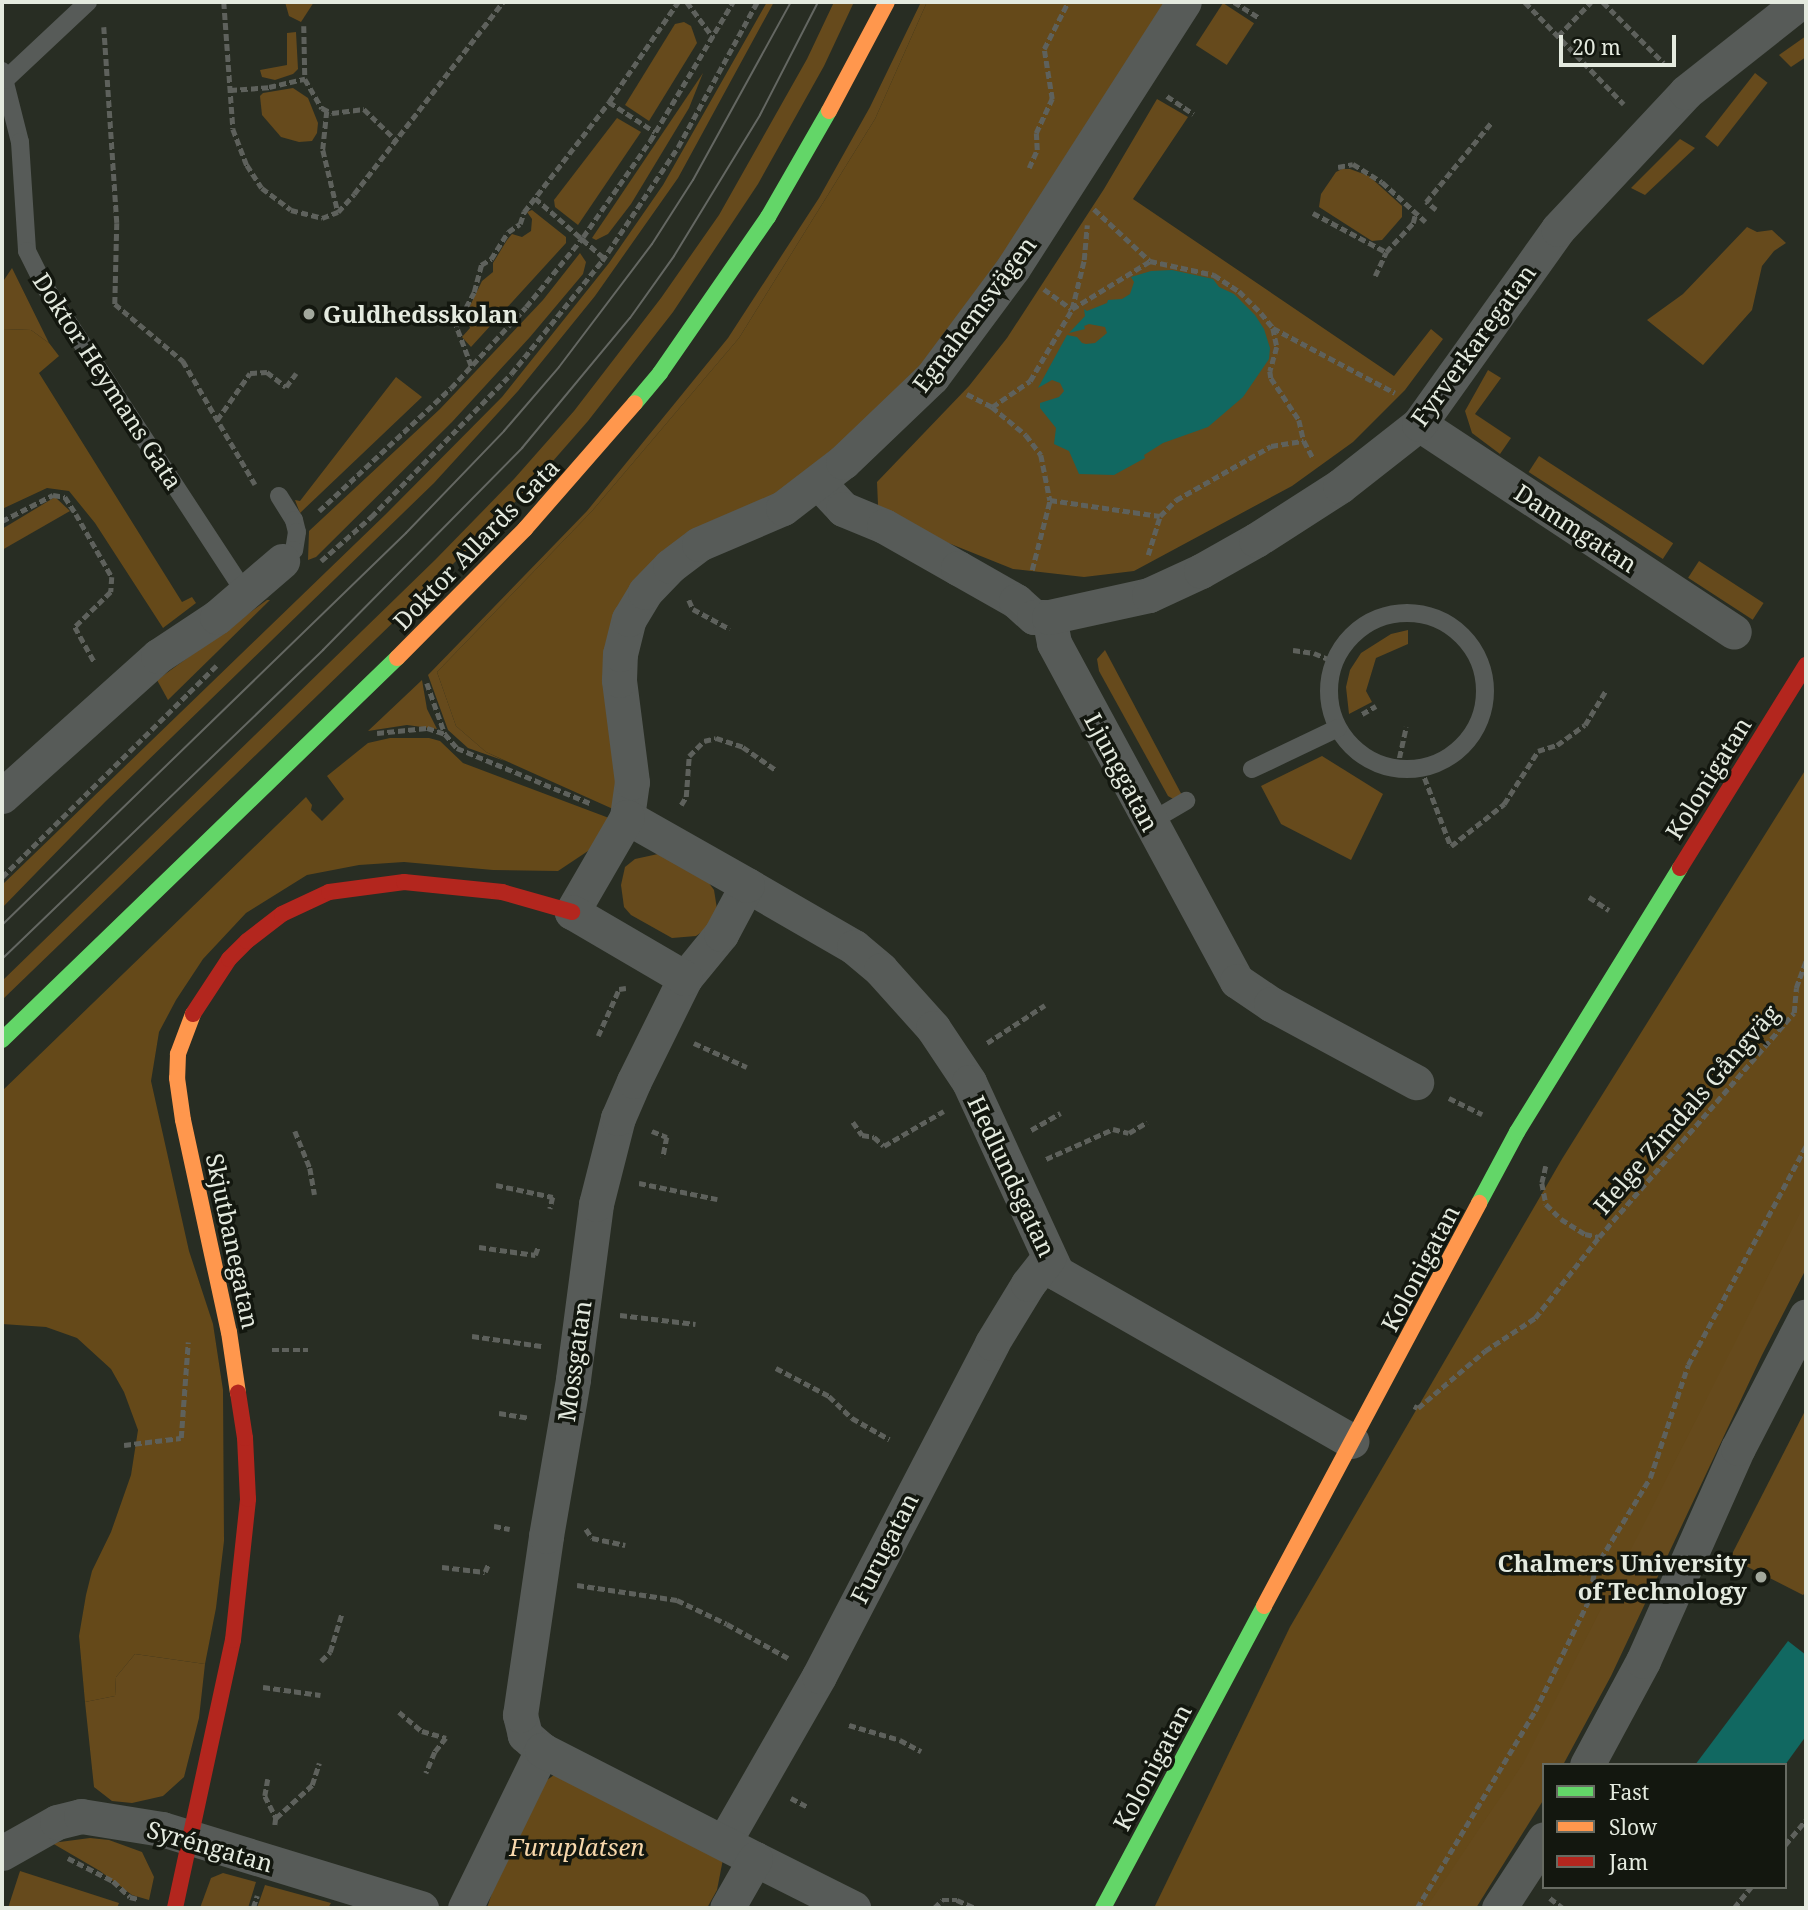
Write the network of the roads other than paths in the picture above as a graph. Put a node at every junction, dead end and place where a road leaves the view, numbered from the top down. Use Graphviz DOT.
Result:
graph roads {
  1 [pos="88,2"];
  2 [pos="887,2"];
  3 [pos="1184,2"];
  4 [pos="1800,2"];
  5 [pos="3,75"];
  6 [pos="1412,411"];
  7 [pos="818,482"];
  8 [pos="278,496"];
  9 [pos="298,554"];
  10 [pos="246,593"];
  11 [pos="1049,617"];
  12 [pos="1734,632"];
  13 [pos="1806,665"];
  14 [pos="1338,728"];
  15 [pos="1252,769"];
  16 [pos="2,796"];
  17 [pos="1186,801"];
  18 [pos="627,817"];
  19 [pos="1150,822"];
  20 [pos="747,885"];
  21 [pos="572,912"];
  22 [pos="685,978"];
  23 [pos="2,1040"];
  24 [pos="1427,1087"];
  25 [pos="1048,1258"];
  26 [pos="1806,1316"];
  27 [pos="1352,1441"];
  28 [pos="542,1750"];
  29 [pos="1588,1763"];
  30 [pos="192,1839"];
  31 [pos="723,1842"];
  32 [pos="1542,1842"];
  33 [pos="2,1853"];
  34 [pos="755,1859"];
  35 [pos="175,1908"];
  36 [pos="421,1908"];
  37 [pos="465,1908"];
  38 [pos="727,1908"];
  39 [pos="853,1908"];
  40 [pos="1103,1908"];
  41 [pos="1499,1908"];
  1 -- 5 [label="lane"];
  2 -- 23 [label="street, Doktor Allards Gata"];
  3 -- 7 [label="street, Egnahemsvägen"];
  4 -- 6 [label="street, Fyrverkaregatan"];
  5 -- 10 [label="lane, Doktor Heymans Gata"];
  6 -- 11 [label="street, Fyrverkaregatan"];
  6 -- 12 [label="street, Dammgatan"];
  7 -- 11 [label="street"];
  7 -- 18 [label="street, Egnahemsvägen"];
  8 -- 9 [label="lane"];
  9 -- 10 [label="street"];
  10 -- 16 [label="street"];
  11 -- 19 [label="street, Ljunggatan"];
  13 -- 27 [label="street, Kolonigatan"];
  14 -- 14 [label="lane"];
  14 -- 15 [label="lane"];
  17 -- 19 [label="lane"];
  18 -- 20 [label="street, Hedlundsgatan"];
  18 -- 21 [label="street"];
  19 -- 24 [label="street, Ljunggatan"];
  20 -- 22 [label="street, Mossgatan"];
  20 -- 25 [label="street, Hedlundsgatan"];
  21 -- 22 [label="street"];
  21 -- 30 [label="street, Skjutbanegatan"];
  22 -- 28 [label="street, Mossgatan"];
  25 -- 27 [label="street, Hedlundsgatan"];
  25 -- 31 [label="street, Furugatan"];
  26 -- 29 [label="street"];
  27 -- 40 [label="street, Kolonigatan"];
  28 -- 31 [label="street"];
  28 -- 37 [label="street"];
  30 -- 33 [label="street, Syréngatan"];
  30 -- 35 [label="street, Skjutbanegatan"];
  30 -- 36 [label="street, Syréngatan"];
  31 -- 34 [label="street"];
  32 -- 41 [label="street"];
  34 -- 38 [label="street"];
  34 -- 39 [label="street"];
}
